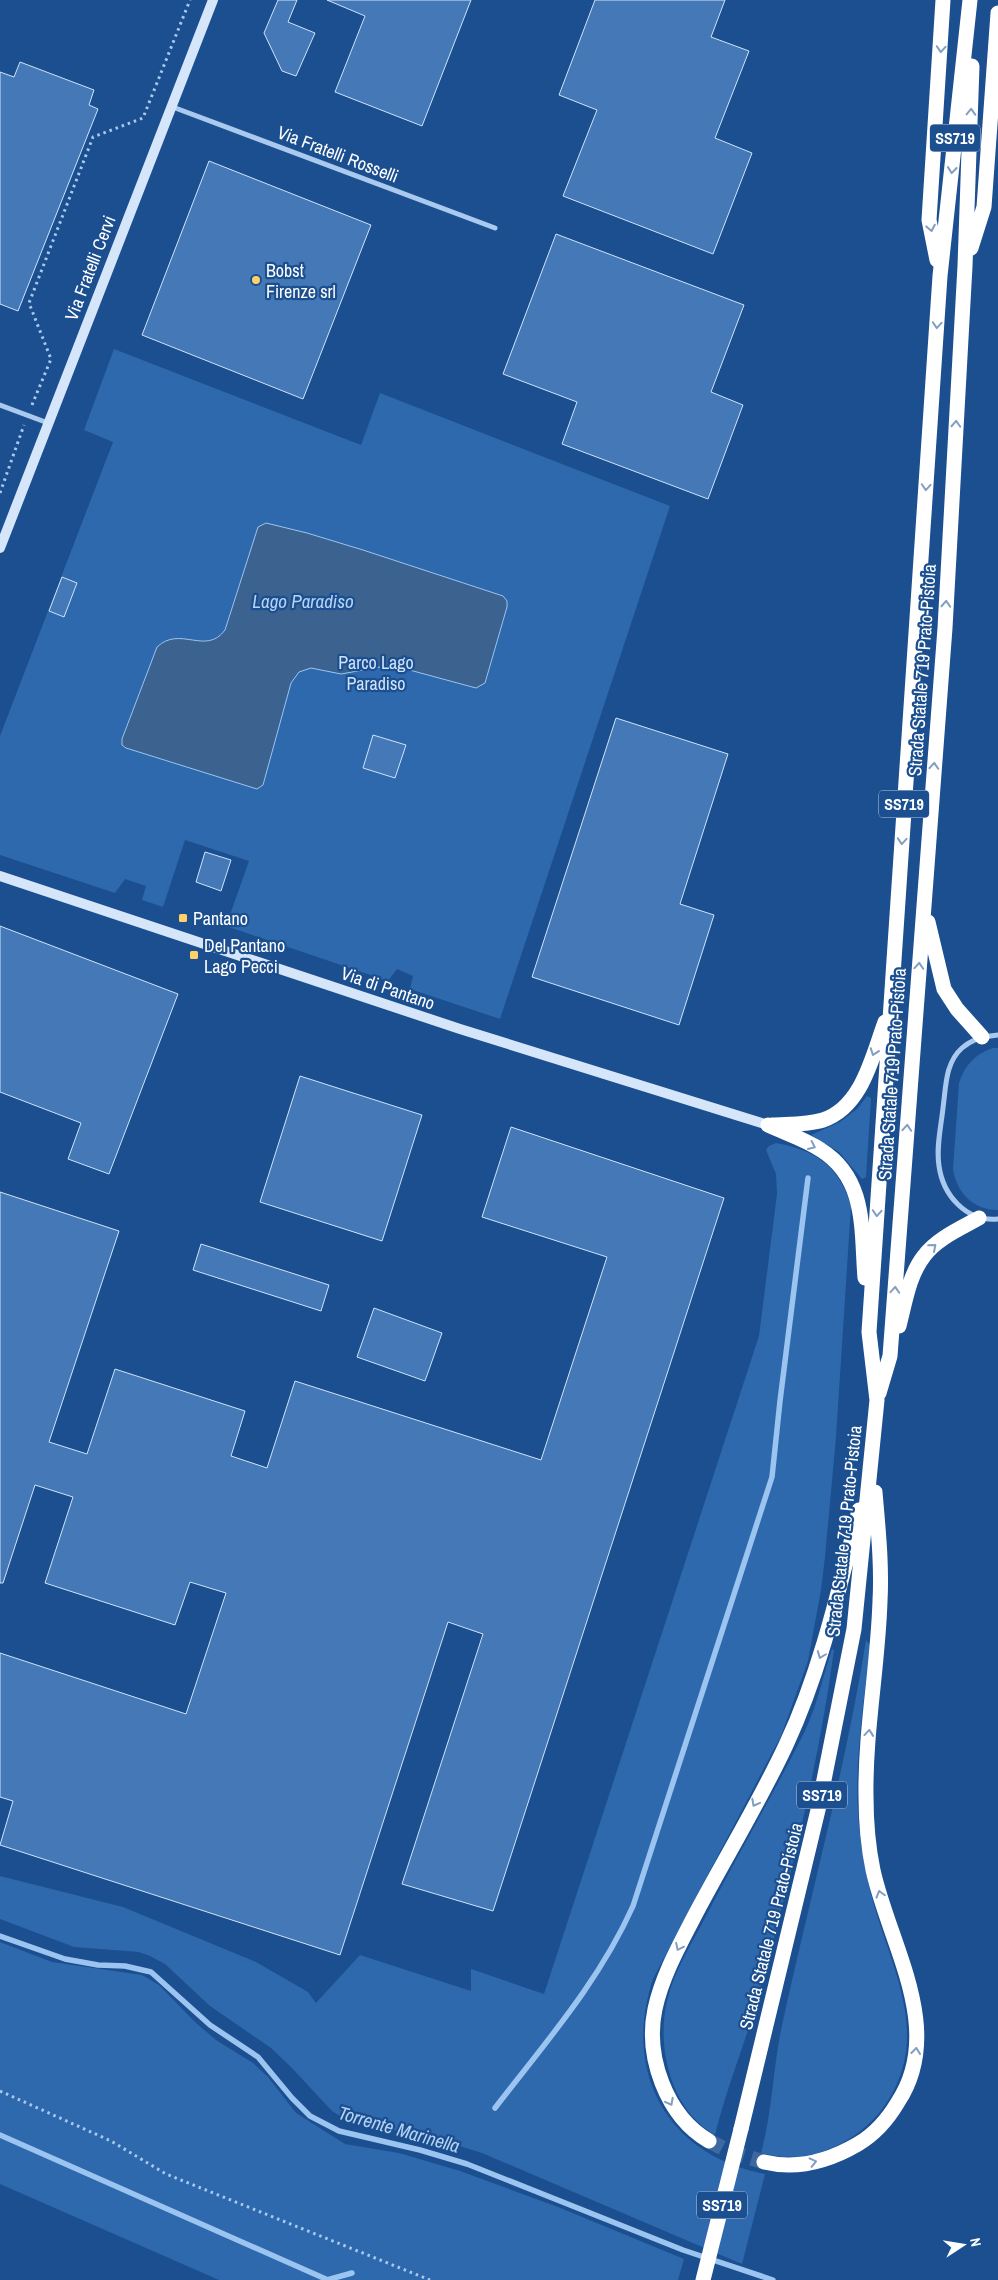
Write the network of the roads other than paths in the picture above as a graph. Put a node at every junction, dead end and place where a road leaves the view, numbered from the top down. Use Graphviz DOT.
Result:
graph roads {
  1 [pos="213,0"];
  2 [pos="943,0"];
  3 [pos="970,0"];
  4 [pos="975,0"];
  5 [pos="998,13"];
  6 [pos="170,106"];
  7 [pos="495,228"];
  8 [pos="965,266"];
  9 [pos="940,276"];
  10 [pos="0,405"];
  11 [pos="48,423"];
  12 [pos="0,548"];
  13 [pos="0,876"];
  14 [pos="924,902"];
  15 [pos="891,1006"];
  16 [pos="998,1035"];
  17 [pos="982,1037"];
  18 [pos="768,1125"];
  19 [pos="979,1218"];
  20 [pos="997,1220"];
  21 [pos="869,1332"];
  22 [pos="890,1356"];
  23 [pos="877,1400"];
  24 [pos="872,1455"];
  25 [pos="708,2141"];
  26 [pos="764,2162"];
  27 [pos="703,2280"];
  1 -- 6 [label="street, Via Fratelli Cervi"];
  2 -- 9 [label="highway, one-way"];
  3 -- 9 [label="highway, Strada Statale 719 Prato-Pistoia / SS719, one-way"];
  8 -- 4 [label="highway, Strada Statale 719 Prato-Pistoia / SS719, one-way"];
  5 -- 8 [label="highway"];
  6 -- 7 [label="street, Via Fratelli Rosselli"];
  6 -- 11 [label="street, Via Fratelli Cervi"];
  14 -- 8 [label="highway, Strada Statale 719 Prato-Pistoia / SS719, one-way"];
  9 -- 15 [label="highway, Strada Statale 719 Prato-Pistoia / SS719, one-way"];
  10 -- 11 [label="street"];
  11 -- 12 [label="street, Via Fratelli Cervi"];
  13 -- 18 [label="street, Via di Pantano"];
  14 -- 17 [label="highway"];
  22 -- 14 [label="highway, Strada Statale 719 Prato-Pistoia / SS719, one-way"];
  15 -- 18 [label="highway, one-way"];
  15 -- 21 [label="highway, Strada Statale 719 Prato-Pistoia / SS719, one-way"];
  16 -- 17 [label="street"];
  17 -- 19 [label="street"];
  18 -- 21 [label="highway, one-way"];
  19 -- 20 [label="street"];
  22 -- 19 [label="highway, one-way"];
  21 -- 23 [label="highway, Strada Statale 719 Prato-Pistoia / SS719"];
  22 -- 23 [label="highway, Strada Statale 719 Prato-Pistoia / SS719"];
  23 -- 24 [label="highway, Strada Statale 719 Prato-Pistoia / SS719"];
  24 -- 25 [label="highway, one-way"];
  26 -- 24 [label="highway, one-way"];
  24 -- 27 [label="highway, Strada Statale 719 Prato-Pistoia / SS719, bridge"];
}
